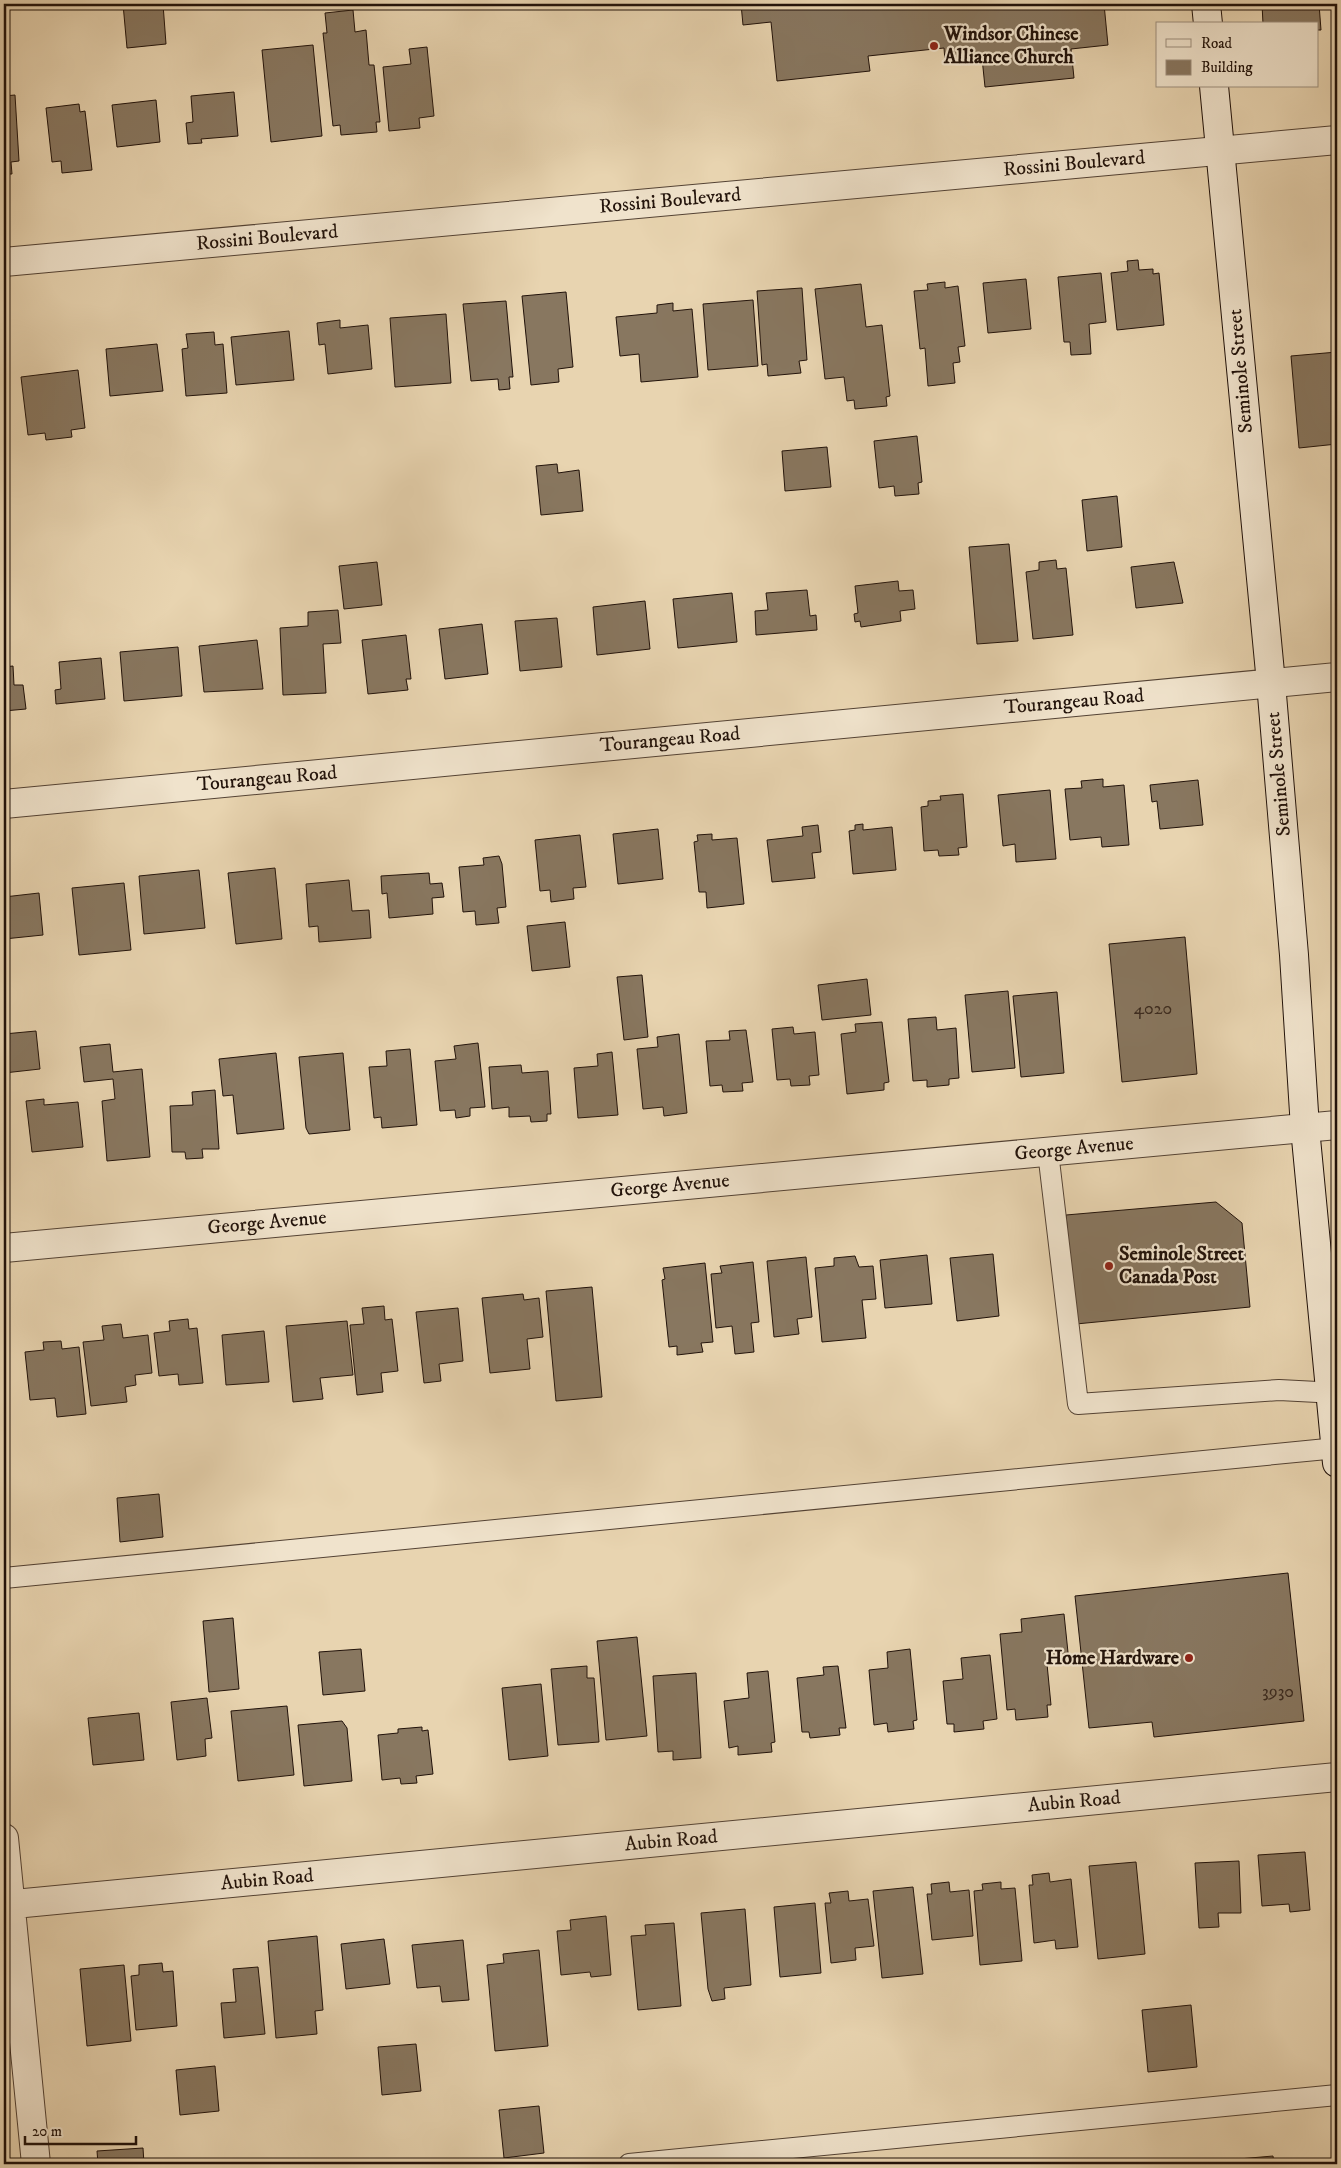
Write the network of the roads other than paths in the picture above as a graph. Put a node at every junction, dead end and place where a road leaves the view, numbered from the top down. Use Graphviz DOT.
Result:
graph roads {
  1 [pos="1206,4"];
  2 [pos="1208,22"];
  3 [pos="1214,88"];
  4 [pos="1337,140"];
  5 [pos="1220,151"];
  6 [pos="4,262"];
  7 [pos="1337,677"];
  8 [pos="1271,683"];
  9 [pos="4,804"];
  10 [pos="1337,1125"];
  11 [pos="1305,1128"];
  12 [pos="1048,1152"];
  13 [pos="4,1248"];
  14 [pos="1334,1393"];
  15 [pos="1337,1453"];
  16 [pos="4,1578"];
  17 [pos="1337,1777"];
  18 [pos="4,1838"];
  19 [pos="7,1905"];
  20 [pos="1337,2095"];
  21 [pos="36,2164"];
  22 [pos="630,2164"];
  1 -- 2 [label="street"];
  3 -- 5 [label="street, Seminole Street"];
  4 -- 5 [label="street, Rossini Boulevard"];
  5 -- 6 [label="street, Rossini Boulevard"];
  5 -- 8 [label="street, Seminole Street"];
  7 -- 8 [label="street, Tourangeau Road"];
  8 -- 9 [label="street, Tourangeau Road"];
  8 -- 11 [label="street, Seminole Street"];
  10 -- 11 [label="street, George Avenue"];
  11 -- 12 [label="street, George Avenue"];
  11 -- 14 [label="street, Seminole Street"];
  12 -- 13 [label="street, George Avenue"];
  12 -- 14 [label="lane"];
  14 -- 15 [label="street, Seminole Street"];
  15 -- 16 [label="lane"];
  17 -- 19 [label="street, Aubin Road"];
  18 -- 19 [label="street"];
  19 -- 21 [label="street"];
  20 -- 22 [label="lane"];
}
